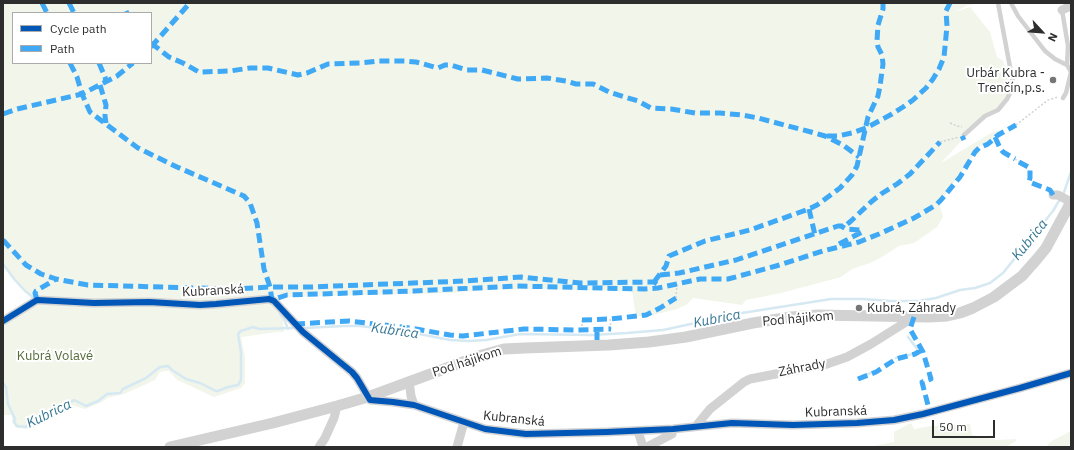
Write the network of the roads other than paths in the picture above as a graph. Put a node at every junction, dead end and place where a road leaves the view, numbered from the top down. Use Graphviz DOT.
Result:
graph roads {
  1 [pos="998,3"];
  2 [pos="1011,3"];
  3 [pos="1071,6"];
  4 [pos="1062,10"];
  5 [pos="1067,65"];
  6 [pos="1071,72"];
  7 [pos="1063,98"];
  8 [pos="964,136"];
  9 [pos="1055,195"];
  10 [pos="1070,203"];
  11 [pos="914,317"];
  12 [pos="3,321"];
  13 [pos="1071,373"];
  14 [pos="409,381"];
  15 [pos="368,397"];
  16 [pos="414,405"];
  17 [pos="337,406"];
  18 [pos="464,422"];
  19 [pos="696,426"];
  20 [pos="673,429"];
  21 [pos="638,431"];
  22 [pos="170,447"];
  23 [pos="319,447"];
  24 [pos="458,447"];
  25 [pos="643,447"];
  26 [pos="647,447"];
  1 -- 8 [label="lane"];
  2 -- 5 [label="lane"];
  3 -- 4 [label="street"];
  4 -- 5 [label="lane"];
  5 -- 6 [label="lane"];
  6 -- 7 [label="lane"];
  9 -- 10 [label="street, Pod hájikom"];
  10 -- 11 [label="street, Pod hájikom"];
  11 -- 14 [label="street, Pod hájikom"];
  11 -- 19 [label="street, Záhrady"];
  12 -- 15 [label="street, Kubranská"];
  13 -- 19 [label="street, Kubranská"];
  14 -- 15 [label="street, Pod hájikom"];
  14 -- 16 [label="street"];
  15 -- 16 [label="street, Kubranská"];
  15 -- 17 [label="street, Kubranská"];
  16 -- 18 [label="street, Kubranská"];
  17 -- 22 [label="street, Kubranská"];
  17 -- 23 [label="street"];
  18 -- 21 [label="street, Kubranská"];
  18 -- 24 [label="street, Kubranská"];
  19 -- 20 [label="street, Kubranská"];
  20 -- 21 [label="street, Kubranská"];
  20 -- 26 [label="street"];
  21 -- 25 [label="street"];
}
